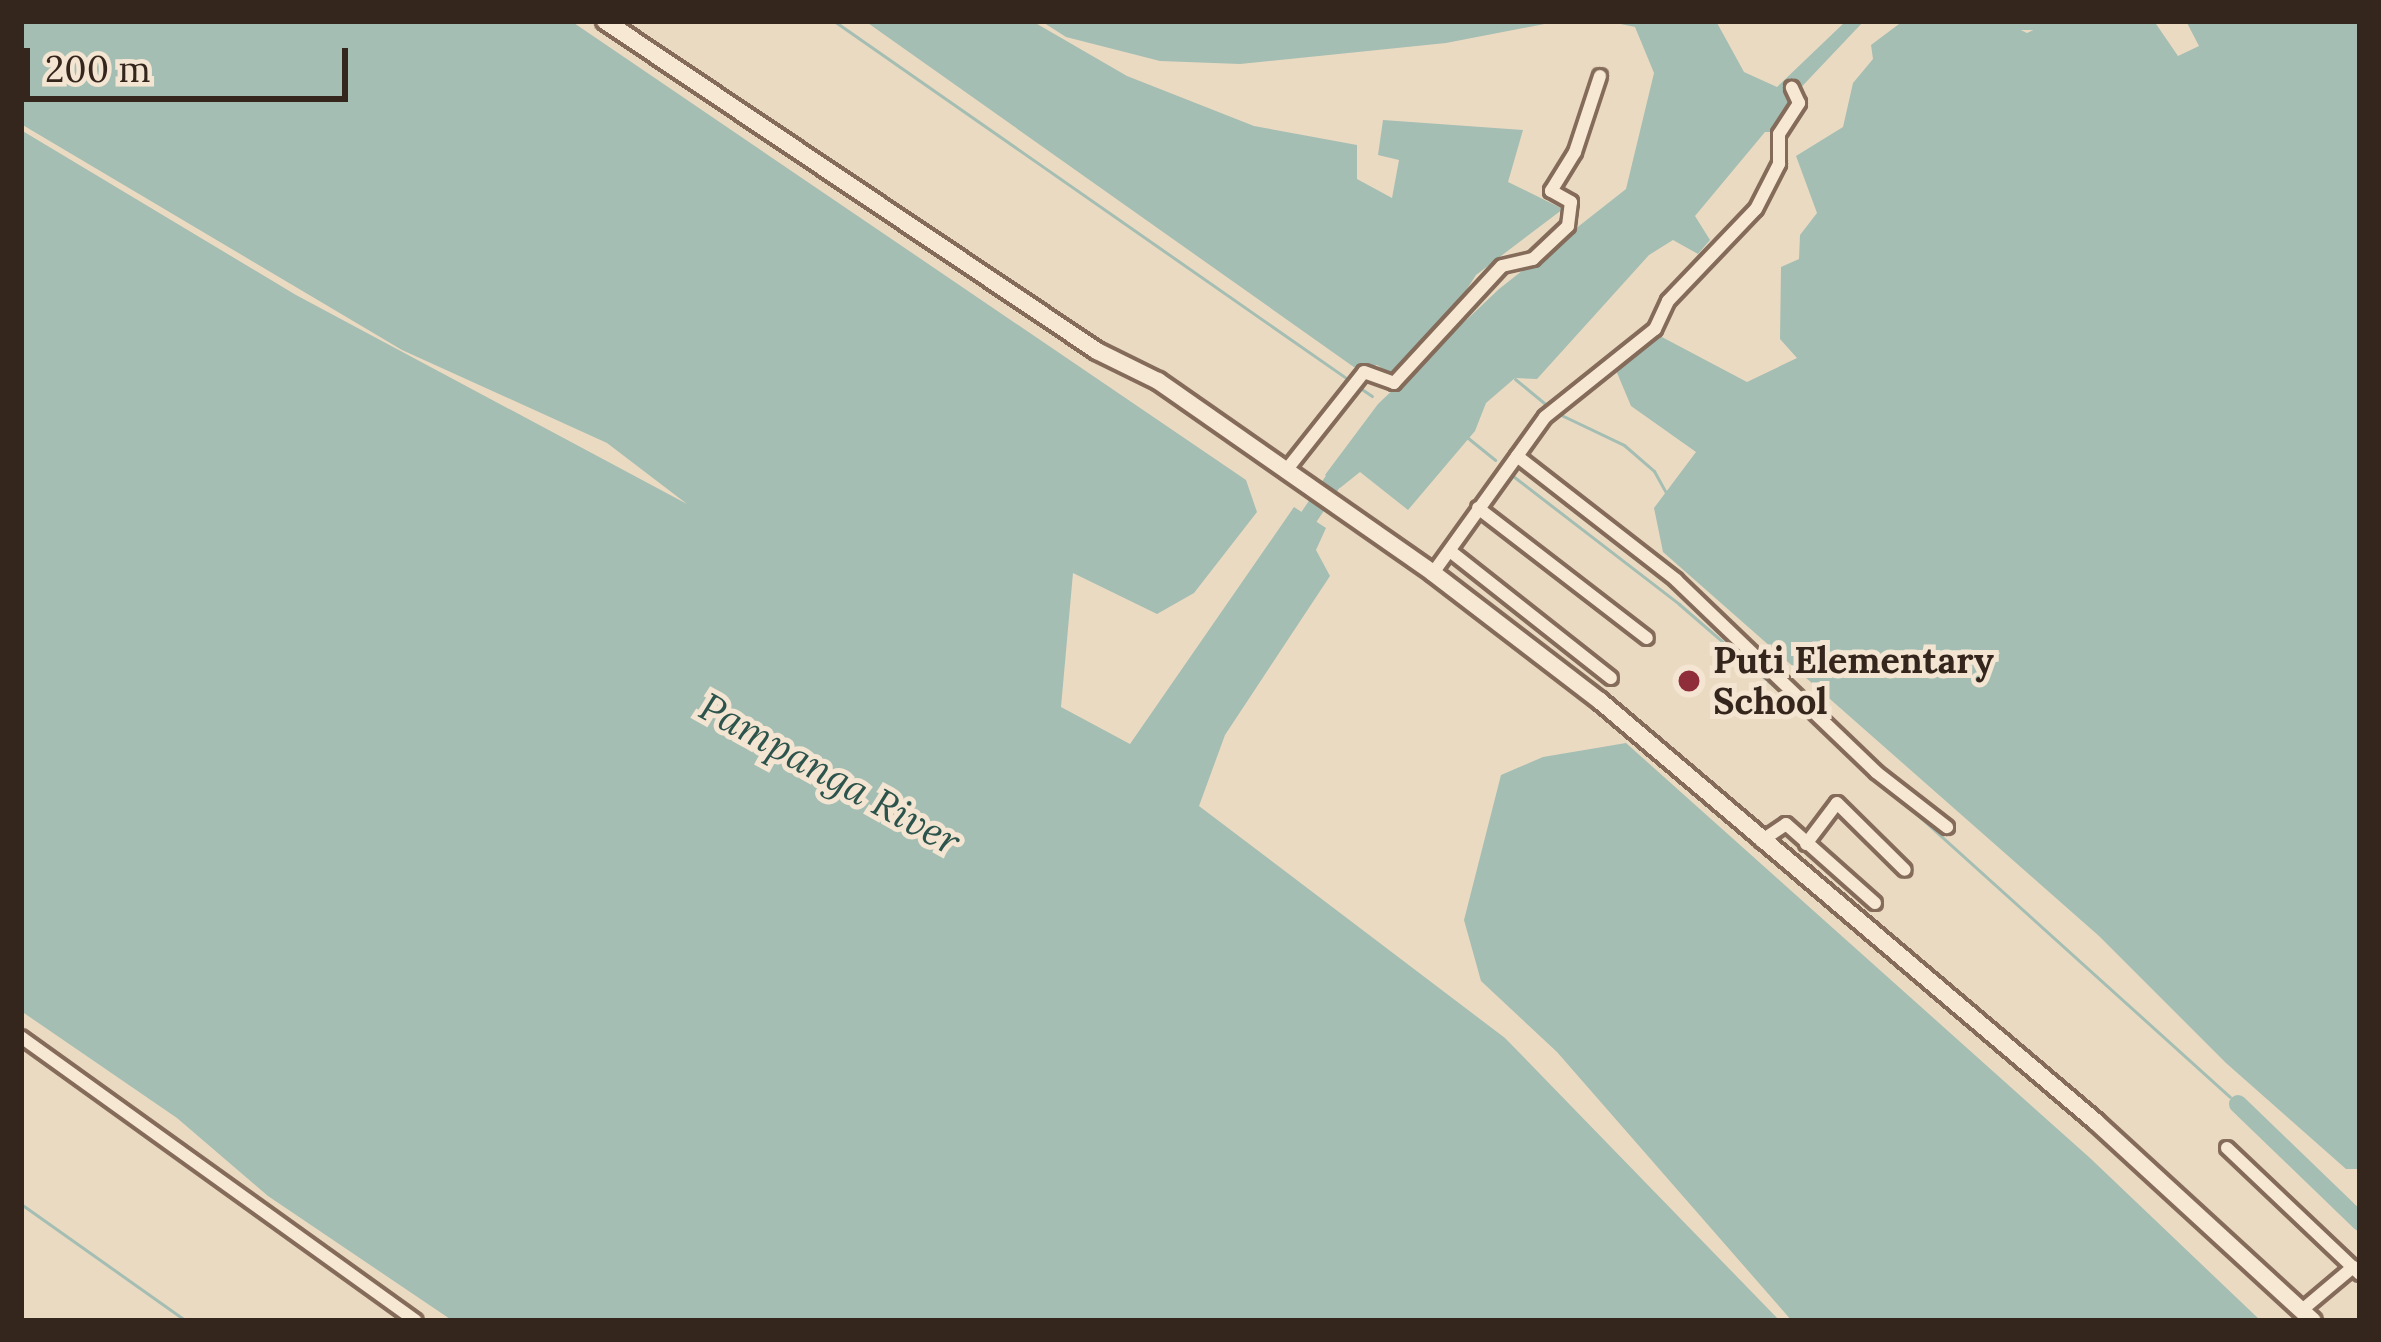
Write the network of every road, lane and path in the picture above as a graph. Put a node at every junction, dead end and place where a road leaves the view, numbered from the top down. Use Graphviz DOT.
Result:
graph roads {
  1 [pos="604,21"];
  2 [pos="1600,76"];
  3 [pos="1795,92"];
  4 [pos="1517,455"];
  5 [pos="1295,473"];
  6 [pos="1478,508"];
  7 [pos="1450,551"];
  8 [pos="1433,572"];
  9 [pos="1647,638"];
  10 [pos="1611,677"];
  11 [pos="1947,826"];
  12 [pos="1760,842"];
  13 [pos="1806,844"];
  14 [pos="1905,870"];
  15 [pos="1875,903"];
  16 [pos="21,1037"];
  17 [pos="2227,1148"];
  18 [pos="2356,1270"];
  19 [pos="2308,1316"];
  20 [pos="416,1321"];
  1 -- 5 [label="street"];
  2 -- 5 [label="street"];
  3 -- 4 [label="street"];
  4 -- 6 [label="street"];
  4 -- 11 [label="street"];
  5 -- 8 [label="street"];
  6 -- 7 [label="street"];
  6 -- 9 [label="street"];
  7 -- 8 [label="street"];
  7 -- 10 [label="street"];
  8 -- 12 [label="street"];
  12 -- 13 [label="street"];
  12 -- 19 [label="street"];
  13 -- 14 [label="street"];
  13 -- 15 [label="street"];
  16 -- 20 [label="street"];
  17 -- 18 [label="street"];
  18 -- 19 [label="street"];
}
